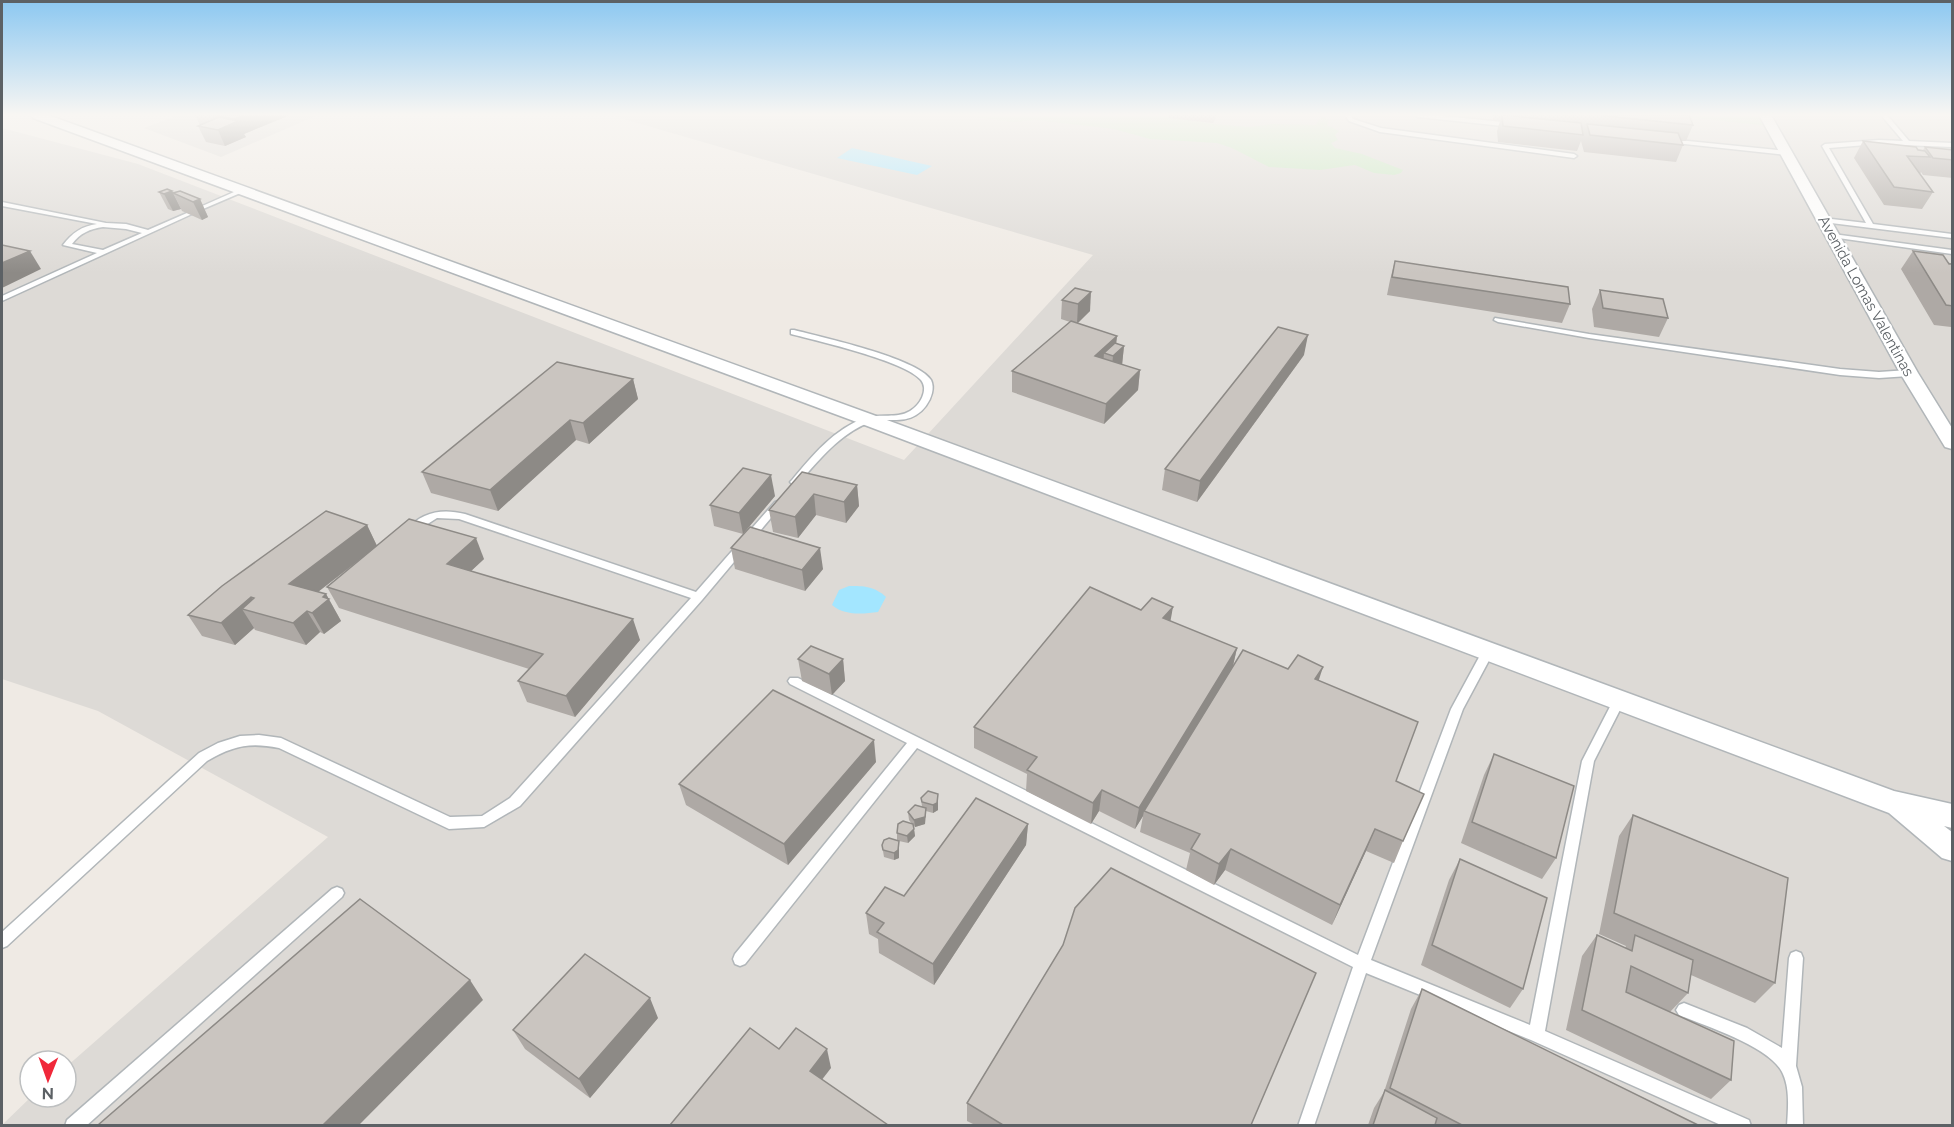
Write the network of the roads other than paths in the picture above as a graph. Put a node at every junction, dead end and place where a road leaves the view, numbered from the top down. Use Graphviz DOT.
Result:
graph roads {
  1 [pos="181,168"];
  2 [pos="1795,168"];
  3 [pos="1837,168"];
  4 [pos="243,190"];
  5 [pos="2,204"];
  6 [pos="1823,220"];
  7 [pos="106,224"];
  8 [pos="1870,225"];
  9 [pos="146,232"];
  10 [pos="1833,236"];
  11 [pos="1953,236"];
  12 [pos="102,252"];
  13 [pos="1953,252"];
  14 [pos="2,299"];
  15 [pos="1498,320"];
  16 [pos="794,332"];
  17 [pos="1909,373"];
  18 [pos="869,420"];
  19 [pos="1953,444"];
  20 [pos="405,535"];
  21 [pos="698,597"];
  22 [pos="1488,651"];
  23 [pos="794,681"];
  24 [pos="1619,700"];
  25 [pos="915,742"];
  26 [pos="1892,802"];
  27 [pos="1953,816"];
  28 [pos="1953,849"];
  29 [pos="337,893"];
  30 [pos="2,941"];
  31 [pos="1796,958"];
  32 [pos="740,959"];
  33 [pos="1362,964"];
  34 [pos="1684,1010"];
  35 [pos="1536,1035"];
  36 [pos="1788,1066"];
  37 [pos="73,1125"];
  38 [pos="1306,1125"];
  39 [pos="1743,1125"];
  40 [pos="1795,1125"];
  1 -- 4 [label="street"];
  2 -- 6 [label="street, Avenida Lomas Valentinas"];
  3 -- 8 [label="lane"];
  4 -- 9 [label="lane"];
  4 -- 18 [label="street"];
  5 -- 7 [label="lane"];
  6 -- 8 [label="lane"];
  6 -- 10 [label="street, Avenida Lomas Valentinas"];
  7 -- 9 [label="lane"];
  7 -- 12 [label="lane"];
  8 -- 11 [label="lane"];
  9 -- 12 [label="lane"];
  10 -- 13 [label="lane"];
  10 -- 17 [label="street, Avenida Lomas Valentinas"];
  12 -- 14 [label="lane"];
  15 -- 17 [label="lane"];
  16 -- 18 [label="lane"];
  17 -- 19 [label="street, Avenida Lomas Valentinas"];
  18 -- 21 [label="lane"];
  18 -- 22 [label="street"];
  20 -- 21 [label="lane"];
  21 -- 30 [label="lane"];
  22 -- 24 [label="street"];
  22 -- 33 [label="lane"];
  23 -- 25 [label="lane"];
  24 -- 26 [label="street"];
  24 -- 35 [label="lane"];
  25 -- 32 [label="lane"];
  25 -- 33 [label="lane"];
  26 -- 27 [label="street"];
  26 -- 28 [label="street"];
  29 -- 37 [label="lane"];
  31 -- 36 [label="lane"];
  33 -- 35 [label="lane"];
  33 -- 38 [label="lane"];
  34 -- 36 [label="lane"];
  35 -- 39 [label="lane"];
  36 -- 40 [label="lane"];
}
